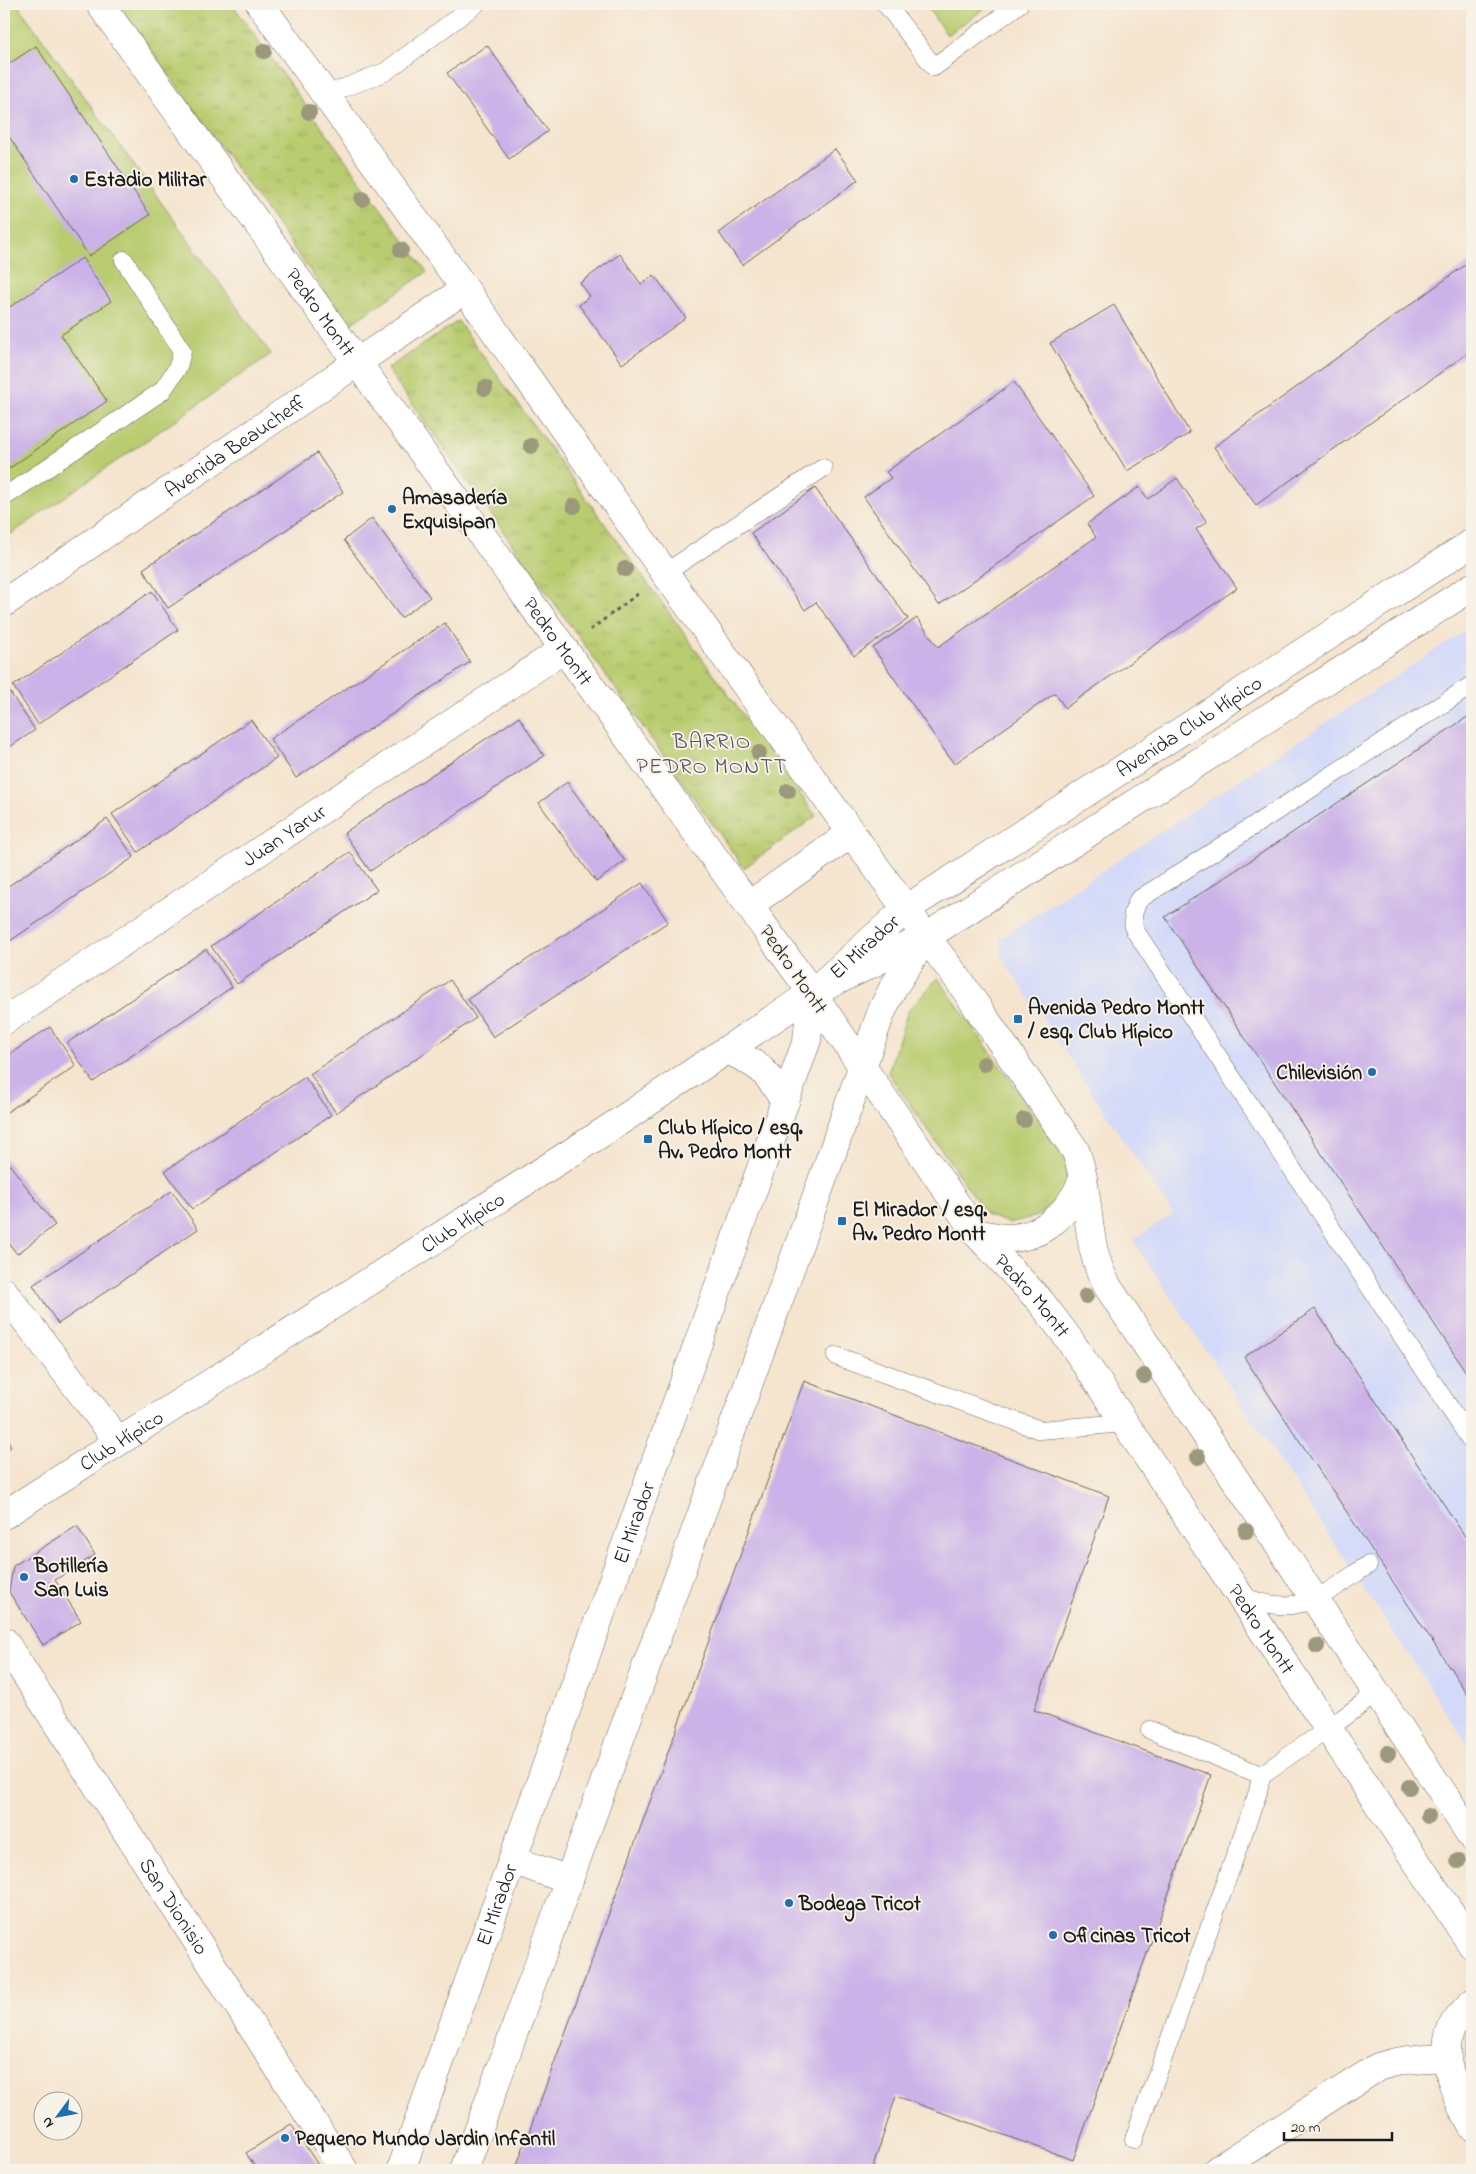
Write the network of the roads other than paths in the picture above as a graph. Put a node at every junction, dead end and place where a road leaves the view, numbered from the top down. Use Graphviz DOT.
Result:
graph roads {
  1 [pos="100,4"];
  2 [pos="260,4"];
  3 [pos="476,4"];
  4 [pos="886,4"];
  5 [pos="1019,4"];
  6 [pos="326,95"];
  7 [pos="124,260"];
  8 [pos="465,288"];
  9 [pos="357,362"];
  10 [pos="823,468"];
  11 [pos="4,497"];
  12 [pos="1472,543"];
  13 [pos="665,573"];
  14 [pos="1472,587"];
  15 [pos="4,603"];
  16 [pos="564,649"];
  17 [pos="1294,658"];
  18 [pos="1472,685"];
  19 [pos="1314,688"];
  20 [pos="852,833"];
  21 [pos="749,905"];
  22 [pos="906,908"];
  23 [pos="926,937"];
  24 [pos="812,993"];
  25 [pos="4,1021"];
  26 [pos="728,1050"];
  27 [pos="862,1066"];
  28 [pos="784,1102"];
  29 [pos="1083,1179"];
  30 [pos="976,1233"];
  31 [pos="4,1292"];
  32 [pos="836,1356"];
  33 [pos="1125,1423"];
  34 [pos="118,1441"];
  35 [pos="1472,1442"];
  36 [pos="4,1515"];
  37 [pos="1368,1565"];
  38 [pos="1239,1596"];
  39 [pos="1315,1600"];
  40 [pos="4,1641"];
  41 [pos="1377,1693"];
  42 [pos="1328,1729"];
  43 [pos="1150,1730"];
  44 [pos="1261,1775"];
  45 [pos="1472,1837"];
  46 [pos="512,1860"];
  47 [pos="569,1880"];
  48 [pos="1472,1945"];
  49 [pos="1472,2003"];
  50 [pos="1448,2058"];
  51 [pos="1472,2126"];
  52 [pos="1134,2139"];
  53 [pos="344,2170"];
  54 [pos="401,2170"];
  55 [pos="464,2170"];
  56 [pos="1217,2170"];
  1 -- 9 [label="main road, Pedro Montt"];
  2 -- 6 [label="main road"];
  3 -- 6 [label="lane"];
  4 -- 5 [label="lane"];
  6 -- 8 [label="main road"];
  7 -- 11 [label="lane"];
  8 -- 9 [label="main road, Avenida Beaucheff"];
  8 -- 13 [label="main road"];
  9 -- 15 [label="main road, Avenida Beaucheff"];
  9 -- 16 [label="main road, Pedro Montt"];
  10 -- 13 [label="lane"];
  12 -- 17 [label="main road, Avenida Club Hípico"];
  13 -- 20 [label="main road"];
  14 -- 19 [label="main road, Avenida Club Hípico"];
  16 -- 21 [label="main road, Pedro Montt"];
  16 -- 25 [label="main road, Juan Yarur"];
  17 -- 19 [label="main road"];
  17 -- 22 [label="main road, Avenida Club Hípico"];
  18 -- 35 [label="lane"];
  19 -- 23 [label="main road, Avenida Club Hípico"];
  20 -- 21 [label="main road"];
  20 -- 22 [label="main road"];
  21 -- 24 [label="main road, Pedro Montt"];
  22 -- 23 [label="main road"];
  22 -- 24 [label="main road, El Mirador"];
  23 -- 24 [label="main road, Club Hípico"];
  23 -- 27 [label="main road, El Mirador"];
  23 -- 29 [label="main road"];
  24 -- 26 [label="main road, Club Hípico"];
  24 -- 27 [label="main road, Pedro Montt"];
  24 -- 28 [label="main road, El Mirador"];
  26 -- 28 [label="main road"];
  26 -- 34 [label="main road, Club Hípico"];
  27 -- 30 [label="main road, Pedro Montt"];
  27 -- 47 [label="main road, El Mirador"];
  28 -- 46 [label="main road, El Mirador"];
  29 -- 30 [label="main road"];
  29 -- 39 [label="main road"];
  30 -- 33 [label="main road, Pedro Montt"];
  31 -- 34 [label="main road"];
  32 -- 33 [label="lane"];
  33 -- 38 [label="main road, Pedro Montt"];
  34 -- 36 [label="main road, Club Hípico"];
  37 -- 39 [label="lane"];
  38 -- 39 [label="lane"];
  38 -- 42 [label="main road, Pedro Montt"];
  39 -- 41 [label="main road"];
  40 -- 53 [label="main road, San Dionisio"];
  41 -- 42 [label="lane"];
  41 -- 45 [label="main road"];
  42 -- 44 [label="lane"];
  42 -- 48 [label="main road, Pedro Montt"];
  43 -- 44 [label="lane"];
  44 -- 52 [label="lane"];
  46 -- 47 [label="main road"];
  46 -- 54 [label="main road, El Mirador"];
  47 -- 55 [label="main road, El Mirador"];
  49 -- 50 [label="main road"];
  50 -- 51 [label="main road"];
  50 -- 56 [label="main road"];
}
